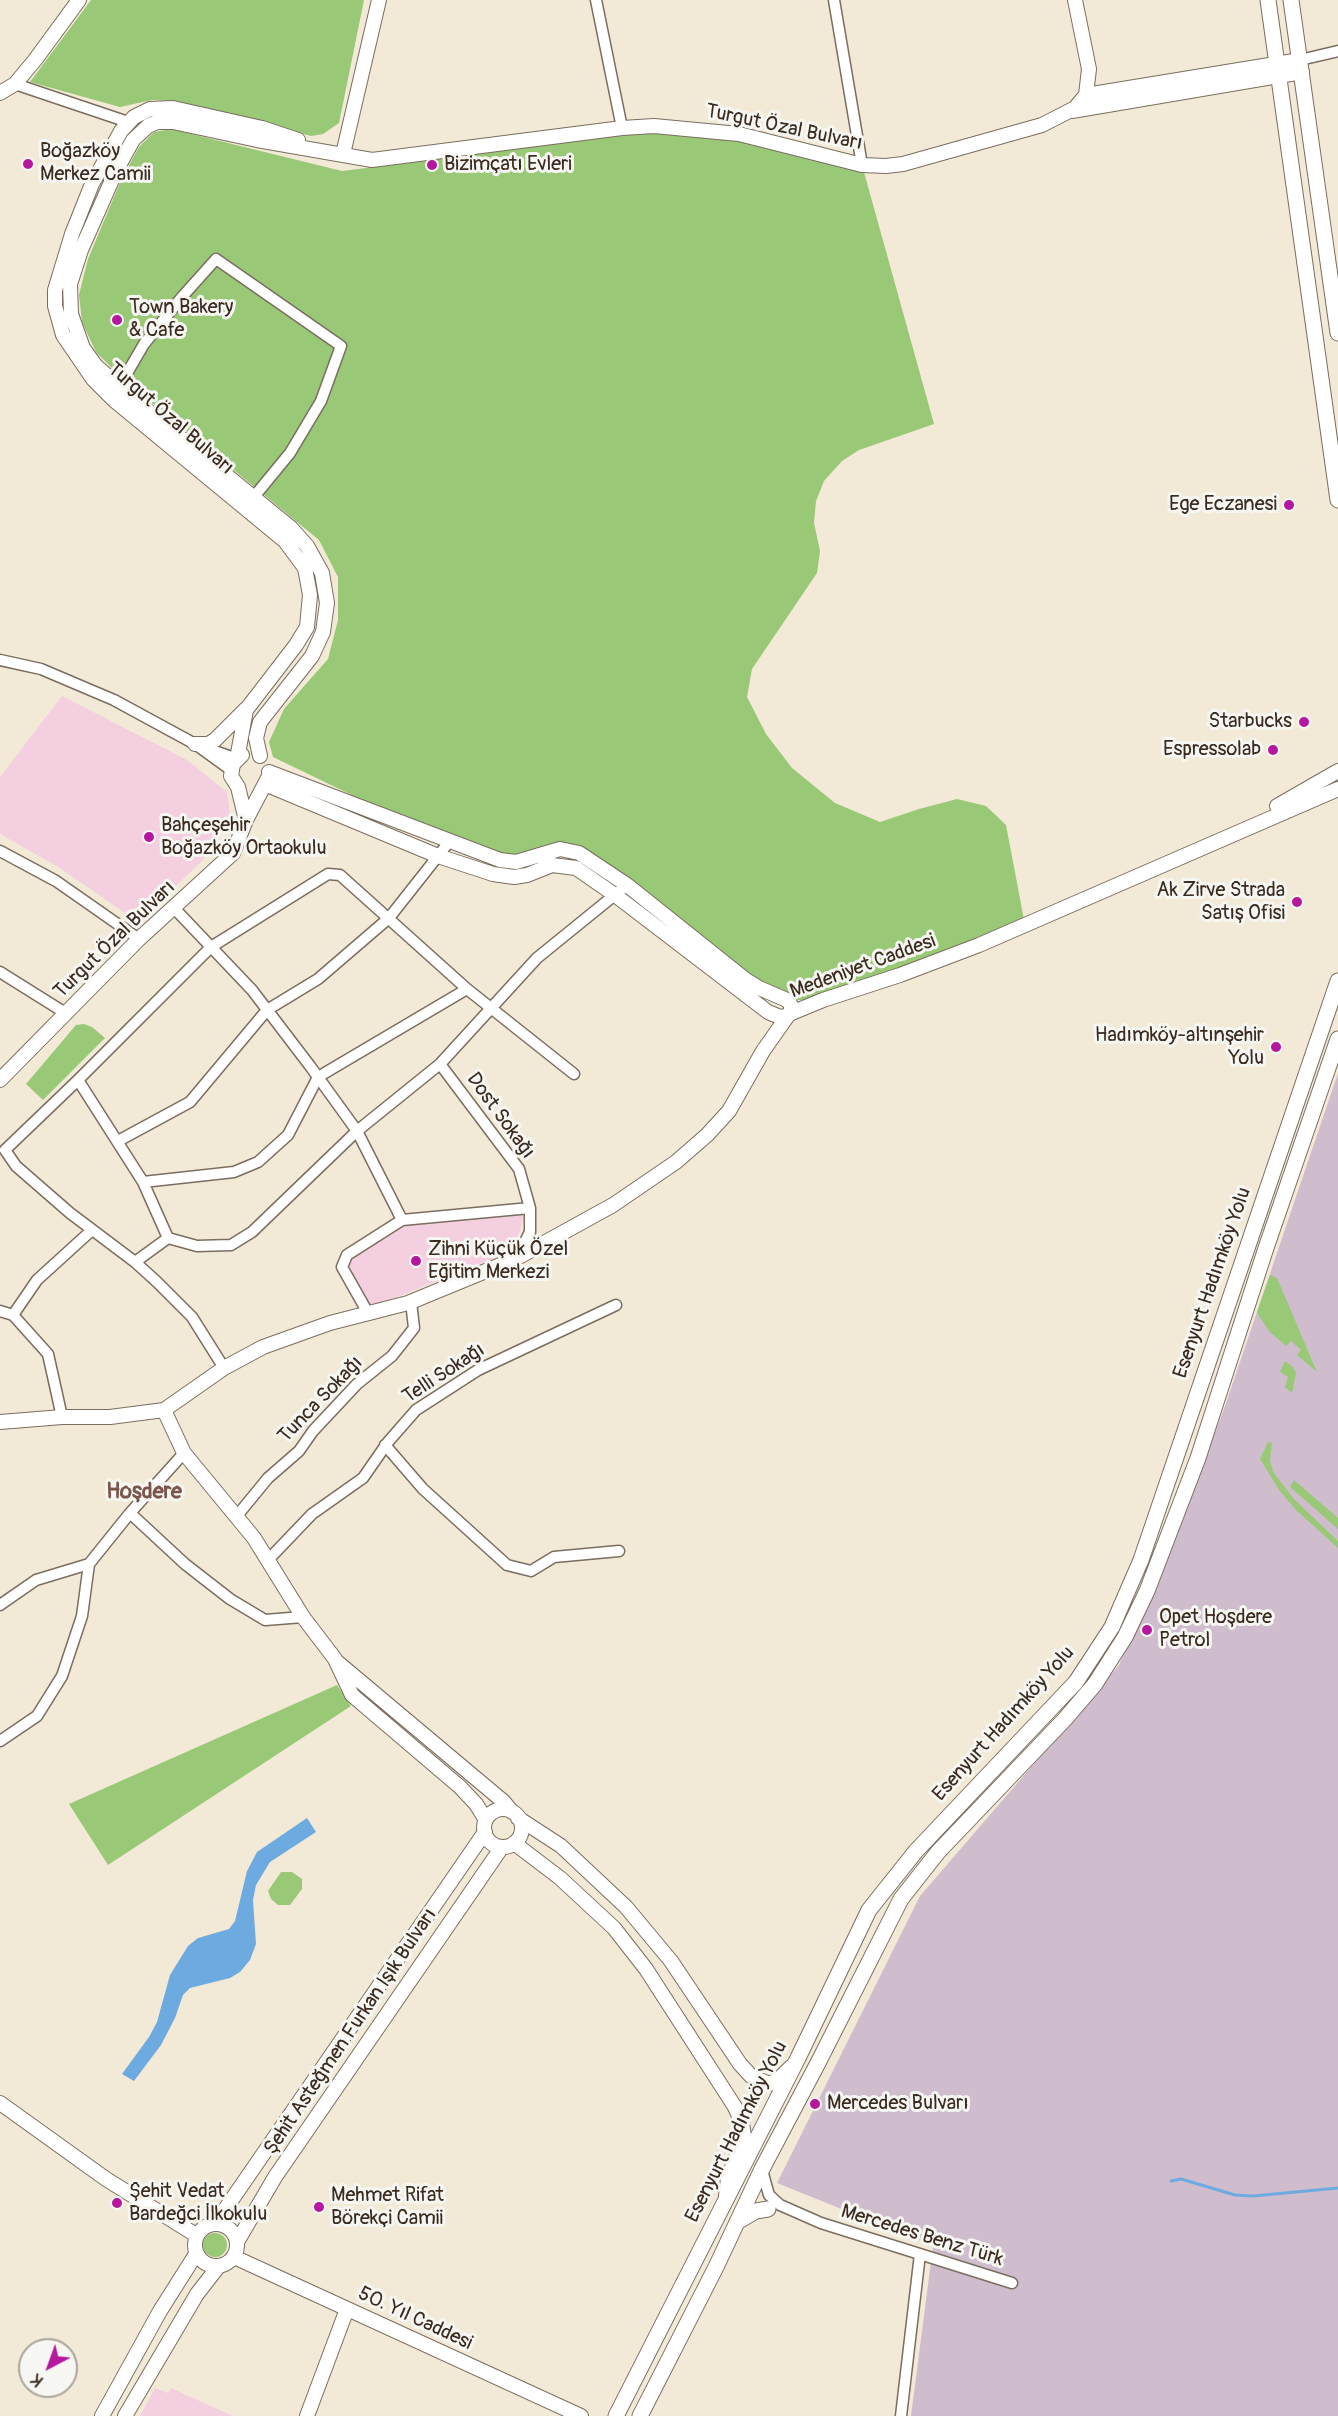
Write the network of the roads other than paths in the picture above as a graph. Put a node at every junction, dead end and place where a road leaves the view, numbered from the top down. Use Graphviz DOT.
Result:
graph roads {
  1 [pos="80,0"];
  2 [pos="379,0"];
  3 [pos="596,0"];
  4 [pos="834,0"];
  5 [pos="1075,0"];
  6 [pos="1268,0"];
  7 [pos="1291,0"];
  8 [pos="1338,51"];
  9 [pos="1301,66"];
  10 [pos="1278,69"];
  11 [pos="15,84"];
  12 [pos="0,93"];
  13 [pos="1086,95"];
  14 [pos="1067,112"];
  15 [pos="128,122"];
  16 [pos="622,128"];
  17 [pos="343,154"];
  18 [pos="862,165"];
  19 [pos="1338,333"];
  20 [pos="119,387"];
  21 [pos="253,498"];
  22 [pos="1338,500"];
  23 [pos="0,660"];
  24 [pos="249,705"];
  25 [pos="195,744"];
  26 [pos="260,756"];
  27 [pos="234,764"];
  28 [pos="1338,771"];
  29 [pos="265,781"];
  30 [pos="238,787"];
  31 [pos="1338,789"];
  32 [pos="246,820"];
  33 [pos="449,842"];
  34 [pos="1196,849"];
  35 [pos="0,851"];
  36 [pos="438,856"];
  37 [pos="627,885"];
  38 [pos="615,895"];
  39 [pos="174,908"];
  40 [pos="388,918"];
  41 [pos="140,939"];
  42 [pos="212,947"];
  43 [pos="0,972"];
  44 [pos="1338,981"];
  45 [pos="467,989"];
  46 [pos="267,1010"];
  47 [pos="492,1010"];
  48 [pos="67,1014"];
  49 [pos="789,1014"];
  50 [pos="1338,1039"];
  51 [pos="440,1064"];
  52 [pos="574,1074"];
  53 [pos="318,1077"];
  54 [pos="0,1080"];
  55 [pos="78,1080"];
  56 [pos="357,1131"];
  57 [pos="118,1141"];
  58 [pos="2,1152"];
  59 [pos="143,1182"];
  60 [pos="530,1208"];
  61 [pos="402,1220"];
  62 [pos="92,1230"];
  63 [pos="168,1238"];
  64 [pos="515,1259"];
  65 [pos="135,1262"];
  66 [pos="411,1302"];
  67 [pos="616,1305"];
  68 [pos="0,1311"];
  69 [pos="368,1313"];
  70 [pos="13,1315"];
  71 [pos="224,1368"];
  72 [pos="164,1410"];
  73 [pos="62,1418"];
  74 [pos="0,1422"];
  75 [pos="385,1445"];
  76 [pos="184,1453"];
  77 [pos="130,1513"];
  78 [pos="236,1517"];
  79 [pos="619,1551"];
  80 [pos="268,1560"];
  81 [pos="1141,1560"];
  82 [pos="89,1564"];
  83 [pos="1156,1567"];
  84 [pos="0,1605"];
  85 [pos="303,1617"];
  86 [pos="335,1659"];
  87 [pos="0,1741"];
  88 [pos="515,1815"];
  89 [pos="485,1826"];
  90 [pos="508,1845"];
  91 [pos="798,2058"];
  92 [pos="0,2103"];
  93 [pos="762,2169"];
  94 [pos="750,2193"];
  95 [pos="726,2202"];
  96 [pos="768,2209"];
  97 [pos="737,2222"];
  98 [pos="821,2223"];
  99 [pos="215,2224"];
  100 [pos="196,2235"];
  101 [pos="237,2242"];
  102 [pos="195,2254"];
  103 [pos="920,2254"];
  104 [pos="234,2257"];
  105 [pos="218,2267"];
  106 [pos="1012,2283"];
  107 [pos="347,2309"];
  108 [pos="102,2416"];
  109 [pos="125,2416"];
  110 [pos="307,2416"];
  111 [pos="581,2416"];
  112 [pos="616,2416"];
  113 [pos="640,2416"];
  114 [pos="901,2416"];
  1 -- 11 [label="street"];
  2 -- 17 [label="street"];
  3 -- 16 [label="street"];
  4 -- 18 [label="street"];
  5 -- 13 [label="street"];
  6 -- 10 [label="main road"];
  7 -- 9 [label="main road"];
  8 -- 9 [label="street"];
  9 -- 10 [label="street"];
  9 -- 19 [label="main road"];
  10 -- 13 [label="street"];
  10 -- 14 [label="street, Turgut Özal Bulvarı"];
  10 -- 22 [label="main road"];
  11 -- 12 [label="street"];
  11 -- 15 [label="street"];
  13 -- 14 [label="street, Turgut Özal Bulvarı"];
  14 -- 18 [label="street, Turgut Özal Bulvarı"];
  15 -- 17 [label="street, Turgut Özal Bulvarı"];
  15 -- 24 [label="street, Turgut Özal Bulvarı"];
  16 -- 17 [label="street, Turgut Özal Bulvarı"];
  16 -- 18 [label="street, Turgut Özal Bulvarı"];
  17 -- 20 [label="street, Turgut Özal Bulvarı"];
  20 -- 21 [label="street, Turgut Özal Bulvarı"];
  20 -- 21 [label="street"];
  21 -- 26 [label="street, Turgut Özal Bulvarı"];
  23 -- 25 [label="street"];
  24 -- 25 [label="street"];
  24 -- 27 [label="street, Turgut Özal Bulvarı"];
  25 -- 27 [label="street"];
  26 -- 27 [label="street"];
  26 -- 29 [label="street"];
  27 -- 30 [label="street"];
  28 -- 34 [label="street"];
  29 -- 30 [label="street"];
  29 -- 32 [label="street, Turgut Özal Bulvarı"];
  29 -- 33 [label="street"];
  29 -- 36 [label="street"];
  30 -- 32 [label="street"];
  31 -- 34 [label="street"];
  32 -- 39 [label="street, Turgut Özal Bulvarı"];
  33 -- 36 [label="street"];
  33 -- 37 [label="street"];
  34 -- 49 [label="street, Medeniyet Caddesi"];
  35 -- 41 [label="street"];
  36 -- 38 [label="street"];
  36 -- 40 [label="street"];
  37 -- 38 [label="street"];
  37 -- 49 [label="street"];
  38 -- 47 [label="street"];
  38 -- 49 [label="street"];
  39 -- 41 [label="street, Turgut Özal Bulvarı"];
  39 -- 42 [label="street"];
  40 -- 42 [label="street"];
  40 -- 45 [label="street"];
  40 -- 46 [label="street"];
  41 -- 48 [label="street, Turgut Özal Bulvarı"];
  42 -- 46 [label="street"];
  42 -- 55 [label="street"];
  43 -- 48 [label="street"];
  44 -- 81 [label="main road, Esenyurt Hadımköy Yolu"];
  45 -- 47 [label="street"];
  45 -- 53 [label="street"];
  46 -- 53 [label="street"];
  46 -- 57 [label="street"];
  47 -- 51 [label="street"];
  47 -- 52 [label="street"];
  48 -- 54 [label="street, Turgut Özal Bulvarı"];
  49 -- 64 [label="street, Medeniyet Caddesi"];
  50 -- 83 [label="main road, Esenyurt Hadımköy Yolu"];
  51 -- 56 [label="street"];
  51 -- 60 [label="street, Dost Sokağı"];
  53 -- 56 [label="street"];
  53 -- 59 [label="street"];
  55 -- 57 [label="street"];
  55 -- 58 [label="street"];
  56 -- 61 [label="street"];
  56 -- 63 [label="street"];
  57 -- 59 [label="street"];
  58 -- 62 [label="street"];
  59 -- 63 [label="street"];
  60 -- 61 [label="street"];
  60 -- 64 [label="street, Dost Sokağı"];
  61 -- 69 [label="street"];
  62 -- 65 [label="street"];
  62 -- 70 [label="street"];
  63 -- 65 [label="street"];
  64 -- 66 [label="street, Medeniyet Caddesi"];
  65 -- 71 [label="street"];
  66 -- 69 [label="street, Medeniyet Caddesi"];
  66 -- 78 [label="street, Tunca Sokağı"];
  67 -- 75 [label="street, Telli Sokağı"];
  68 -- 70 [label="street"];
  69 -- 71 [label="street, Medeniyet Caddesi"];
  70 -- 73 [label="street"];
  71 -- 72 [label="street, Medeniyet Caddesi"];
  72 -- 73 [label="street"];
  72 -- 76 [label="street"];
  73 -- 74 [label="street"];
  75 -- 79 [label="street"];
  75 -- 80 [label="street, Telli Sokağı"];
  76 -- 77 [label="street"];
  76 -- 78 [label="street"];
  77 -- 82 [label="street"];
  77 -- 85 [label="street"];
  78 -- 80 [label="street"];
  80 -- 85 [label="street"];
  81 -- 83 [label="main road"];
  81 -- 91 [label="main road, Esenyurt Hadımköy Yolu"];
  82 -- 84 [label="street"];
  82 -- 87 [label="street"];
  83 -- 93 [label="main road, Esenyurt Hadımköy Yolu"];
  85 -- 86 [label="street"];
  86 -- 88 [label="street"];
  86 -- 89 [label="street"];
  88 -- 89 [label="street"];
  88 -- 90 [label="street"];
  88 -- 91 [label="street"];
  89 -- 90 [label="street"];
  89 -- 99 [label="street, Şehit Asteğmen Furkan Işık Bulvarı"];
  90 -- 95 [label="street"];
  90 -- 101 [label="street, Şehit Asteğmen Furkan Işık Bulvarı"];
  91 -- 95 [label="main road, Esenyurt Hadımköy Yolu"];
  92 -- 100 [label="street"];
  93 -- 94 [label="main road, Esenyurt Hadımköy Yolu"];
  93 -- 98 [label="street, Mercedes Benz Türk"];
  94 -- 96 [label="street, Mercedes Benz Türk"];
  94 -- 97 [label="main road, Esenyurt Hadımköy Yolu"];
  95 -- 112 [label="main road, Esenyurt Hadımköy Yolu"];
  96 -- 97 [label="main road"];
  96 -- 98 [label="street, Mercedes Benz Türk"];
  97 -- 113 [label="main road, Esenyurt Hadımköy Yolu"];
  98 -- 103 [label="street, Mercedes Benz Türk"];
  99 -- 100 [label="street"];
  99 -- 101 [label="street"];
  100 -- 102 [label="street"];
  101 -- 104 [label="street"];
  102 -- 105 [label="street"];
  102 -- 108 [label="street"];
  103 -- 106 [label="street, Mercedes Benz Türk"];
  103 -- 114 [label="street"];
  104 -- 105 [label="street"];
  104 -- 107 [label="street, 50. Yıl Caddesi"];
  105 -- 109 [label="street"];
  107 -- 110 [label="street"];
  107 -- 111 [label="street, 50. Yıl Caddesi"];
}
